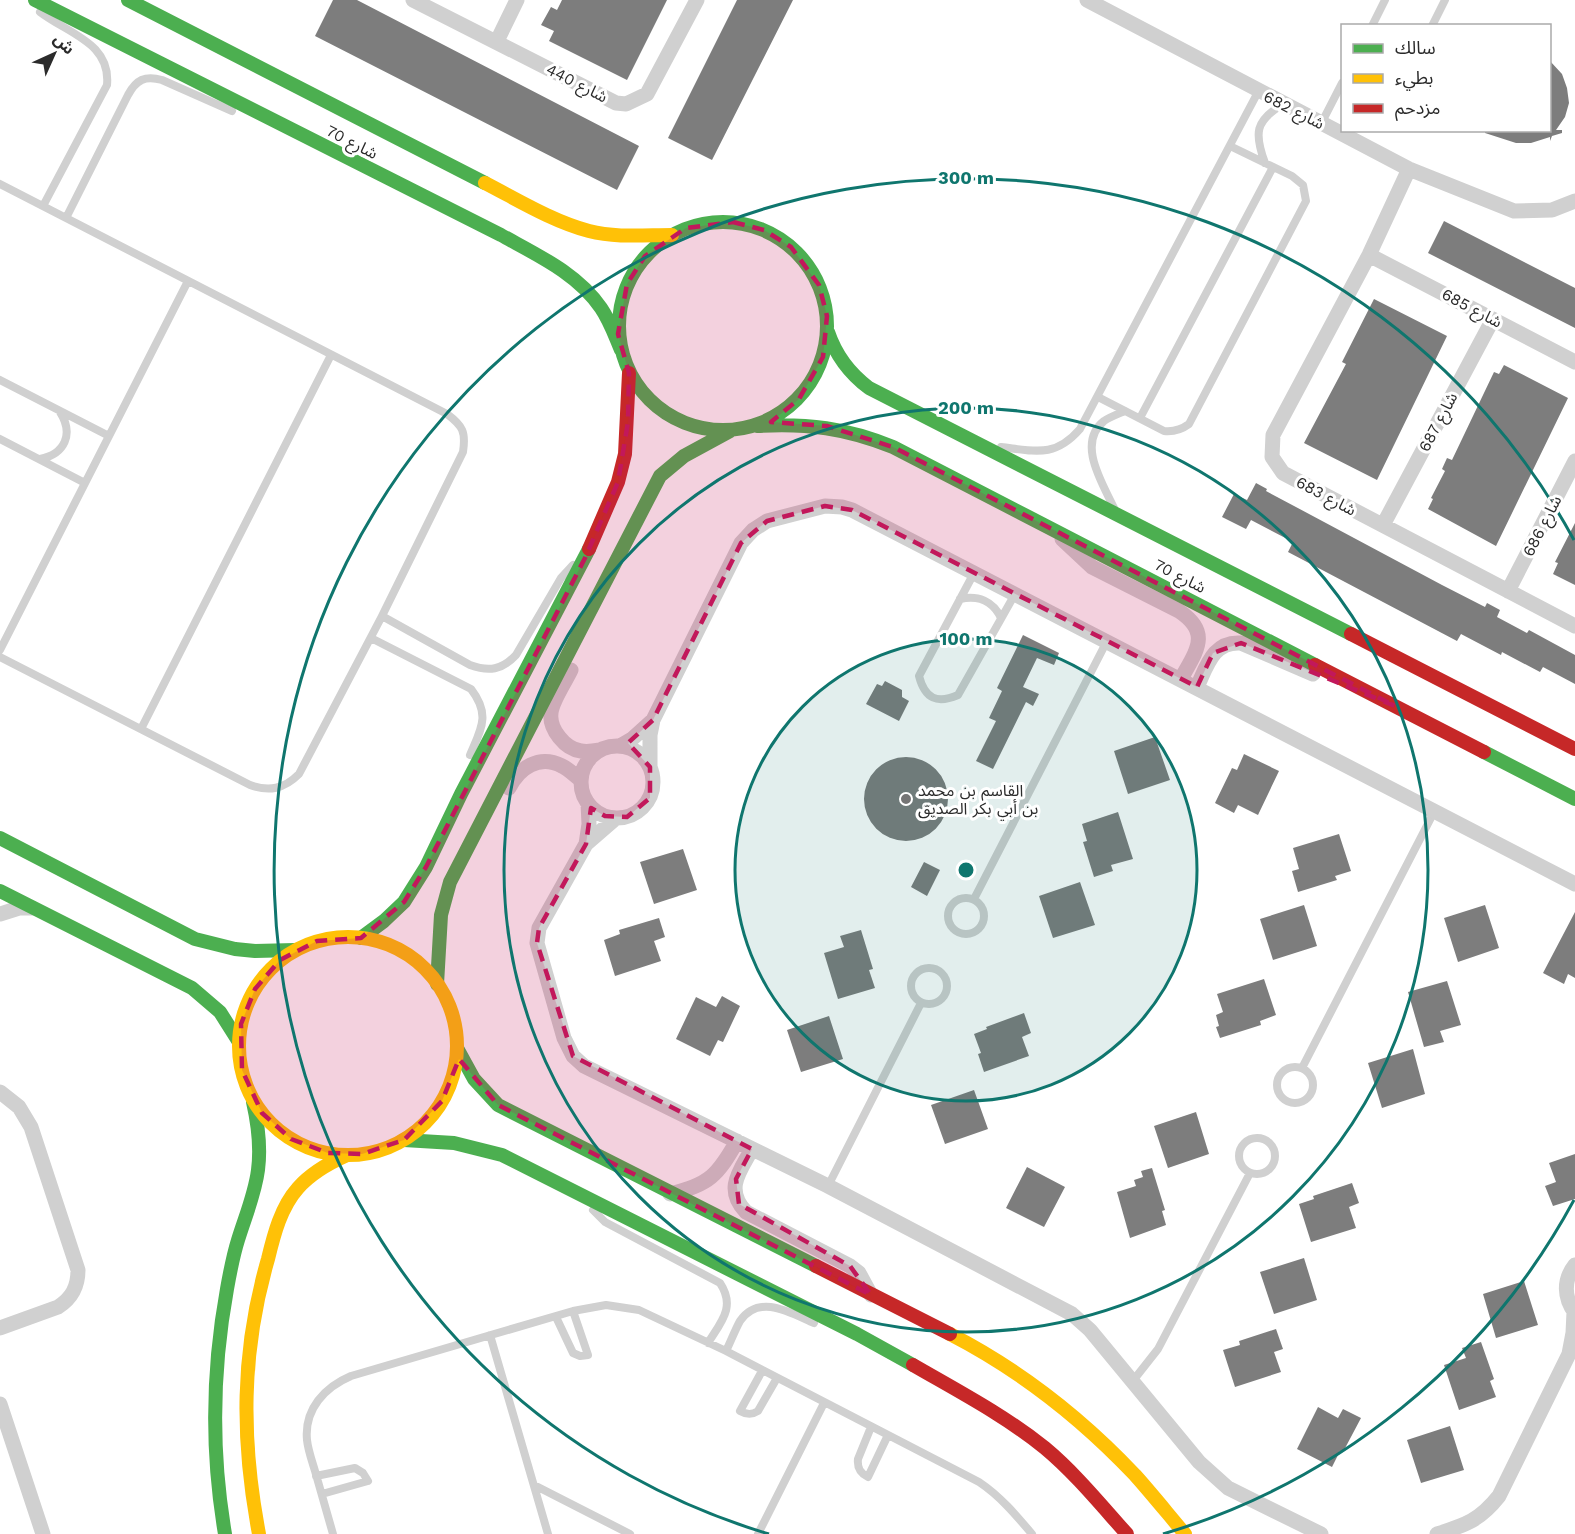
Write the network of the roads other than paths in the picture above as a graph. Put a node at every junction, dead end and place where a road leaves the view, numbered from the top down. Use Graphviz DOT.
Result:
graph roads {
  1 [pos="25,0"];
  2 [pos="35,0"];
  3 [pos="128,0"];
  4 [pos="413,0"];
  5 [pos="517,0"];
  6 [pos="697,0"];
  7 [pos="1088,0"];
  8 [pos="1385,0"];
  9 [pos="1445,0"];
  10 [pos="1373,24"];
  11 [pos="1433,24"];
  12 [pos="497,41"];
  13 [pos="1341,85"];
  14 [pos="1258,92"];
  15 [pos="1283,104"];
  16 [pos="276,122"];
  17 [pos="1321,124"];
  18 [pos="1341,129"];
  19 [pos="1346,132"];
  20 [pos="1230,146"];
  21 [pos="1265,163"];
  22 [pos="1273,167"];
  23 [pos="1409,169"];
  24 [pos="0,184"];
  25 [pos="1575,201"];
  26 [pos="44,206"];
  27 [pos="66,218"];
  28 [pos="672,235"];
  29 [pos="1369,255"];
  30 [pos="188,281"];
  31 [pos="1492,319"];
  32 [pos="828,332"];
  33 [pos="621,350"];
  34 [pos="331,355"];
  35 [pos="1575,362"];
  36 [pos="629,373"];
  37 [pos="0,380"];
  38 [pos="1098,397"];
  39 [pos="60,411"];
  40 [pos="1125,411"];
  41 [pos="1140,418"];
  42 [pos="757,426"];
  43 [pos="730,431"];
  44 [pos="109,436"];
  45 [pos="0,439"];
  46 [pos="981,444"];
  47 [pos="40,459"];
  48 [pos="1575,461"];
  49 [pos="85,483"];
  50 [pos="1115,512"];
  51 [pos="1383,525"];
  52 [pos="1052,528"];
  53 [pos="585,558"];
  54 [pos="974,573"];
  55 [pos="1509,591"];
  56 [pos="1015,594"];
  57 [pos="960,599"];
  58 [pos="382,616"];
  59 [pos="1001,618"];
  60 [pos="1575,626"];
  61 [pos="371,638"];
  62 [pos="1107,641"];
  63 [pos="575,642"];
  64 [pos="0,650"];
  65 [pos="0,657"];
  66 [pos="1181,679"];
  67 [pos="1197,687"];
  68 [pos="1395,706"];
  69 [pos="653,720"];
  70 [pos="141,729"];
  71 [pos="620,746"];
  72 [pos="1575,749"];
  73 [pos="600,750"];
  74 [pos="650,767"];
  75 [pos="582,780"];
  76 [pos="461,794"];
  77 [pos="1575,799"];
  78 [pos="588,803"];
  79 [pos="1435,810"];
  80 [pos="616,818"];
  81 [pos="0,838"];
  82 [pos="471,839"];
  83 [pos="586,844"];
  84 [pos="1575,884"];
  85 [pos="0,891"];
  86 [pos="974,899"];
  87 [pos="33,908"];
  88 [pos="0,915"];
  89 [pos="361,938"];
  90 [pos="296,950"];
  91 [pos="437,984"];
  92 [pos="921,1003"];
  93 [pos="239,1042"];
  94 [pos="457,1048"];
  95 [pos="1302,1068"];
  96 [pos="0,1092"];
  97 [pos="251,1096"];
  98 [pos="404,1140"];
  99 [pos="737,1141"];
  100 [pos="752,1149"];
  101 [pos="347,1155"];
  102 [pos="1250,1173"];
  103 [pos="828,1186"];
  104 [pos="670,1194"];
  105 [pos="584,1196"];
  106 [pos="1575,1265"];
  107 [pos="871,1295"];
  108 [pos="573,1311"];
  109 [pos="1574,1312"];
  110 [pos="556,1317"];
  111 [pos="0,1328"];
  112 [pos="823,1328"];
  113 [pos="833,1332"];
  114 [pos="857,1334"];
  115 [pos="490,1335"];
  116 [pos="708,1343"];
  117 [pos="726,1351"];
  118 [pos="1572,1351"];
  119 [pos="762,1371"];
  120 [pos="777,1378"];
  121 [pos="1132,1382"];
  122 [pos="824,1403"];
  123 [pos="0,1404"];
  124 [pos="871,1427"];
  125 [pos="888,1435"];
  126 [pos="316,1476"];
  127 [pos="534,1485"];
  128 [pos="322,1494"];
  129 [pos="43,1534"];
  130 [pos="225,1534"];
  131 [pos="259,1534"];
  132 [pos="333,1534"];
  133 [pos="548,1534"];
  134 [pos="630,1534"];
  135 [pos="758,1534"];
  136 [pos="1032,1534"];
  137 [pos="1127,1534"];
  138 [pos="1185,1534"];
  139 [pos="1321,1534"];
  140 [pos="1437,1534"];
  1 -- 26 [label="lane"];
  2 -- 16 [label="main road, شارع 70"];
  3 -- 28 [label="main road, شارع 70"];
  4 -- 12 [label="street, شارع 440"];
  5 -- 12 [label="street"];
  6 -- 12 [label="street, شارع 440"];
  7 -- 14 [label="street, شارع 682"];
  8 -- 10 [label="lane"];
  9 -- 11 [label="lane"];
  13 -- 17 [label="lane"];
  14 -- 15 [label="street, شارع 682"];
  14 -- 20 [label="lane"];
  15 -- 17 [label="street, شارع 682"];
  15 -- 21 [label="lane"];
  16 -- 27 [label="lane"];
  16 -- 33 [label="main road, شارع 70"];
  17 -- 18 [label="street, شارع 682"];
  19 -- 23 [label="street, شارع 682"];
  20 -- 21 [label="lane"];
  20 -- 38 [label="lane"];
  21 -- 22 [label="lane"];
  22 -- 41 [label="lane"];
  22 -- 41 [label="lane"];
  23 -- 25 [label="street, شارع 682"];
  23 -- 29 [label="street, شارع 683"];
  24 -- 26 [label="lane"];
  26 -- 27 [label="lane"];
  27 -- 30 [label="lane"];
  28 -- 32 [label="main road"];
  28 -- 33 [label="main road"];
  29 -- 31 [label="street, شارع 685"];
  29 -- 51 [label="street, شارع 683"];
  30 -- 34 [label="lane"];
  30 -- 44 [label="lane"];
  31 -- 35 [label="street, شارع 685"];
  31 -- 51 [label="street, شارع 687"];
  32 -- 42 [label="main road"];
  32 -- 46 [label="main road, شارع 70"];
  33 -- 36 [label="main road"];
  34 -- 58 [label="lane"];
  34 -- 70 [label="lane"];
  36 -- 43 [label="main road"];
  36 -- 53 [label="main road"];
  37 -- 39 [label="lane"];
  38 -- 40 [label="lane"];
  38 -- 46 [label="lane"];
  39 -- 44 [label="lane"];
  39 -- 47 [label="lane"];
  40 -- 41 [label="lane"];
  40 -- 50 [label="lane"];
  42 -- 43 [label="main road"];
  42 -- 52 [label="main road, شارع 70"];
  43 -- 63 [label="main road"];
  44 -- 49 [label="lane"];
  45 -- 47 [label="lane"];
  46 -- 50 [label="main road, شارع 70"];
  47 -- 49 [label="lane"];
  48 -- 55 [label="street, شارع 686"];
  49 -- 64 [label="lane"];
  50 -- 72 [label="main road, شارع 70"];
  51 -- 55 [label="street, شارع 683"];
  52 -- 66 [label="street"];
  52 -- 68 [label="main road, شارع 70"];
  53 -- 58 [label="lane"];
  53 -- 76 [label="main road"];
  54 -- 56 [label="street"];
  54 -- 57 [label="lane"];
  54 -- 69 [label="street"];
  55 -- 60 [label="street, شارع 683"];
  56 -- 59 [label="lane"];
  56 -- 62 [label="street"];
  57 -- 59 [label="lane"];
  57 -- 59 [label="lane"];
  58 -- 61 [label="lane"];
  61 -- 70 [label="lane"];
  61 -- 76 [label="lane"];
  62 -- 66 [label="street"];
  62 -- 86 [label="lane"];
  63 -- 73 [label="street"];
  63 -- 82 [label="main road"];
  65 -- 70 [label="lane"];
  66 -- 67 [label="street"];
  67 -- 68 [label="street"];
  67 -- 79 [label="street"];
  68 -- 77 [label="main road, شارع 70"];
  69 -- 71 [label="street"];
  69 -- 74 [label="street"];
  71 -- 73 [label="street"];
  71 -- 74 [label="street"];
  73 -- 75 [label="street"];
  74 -- 80 [label="street"];
  75 -- 78 [label="street"];
  75 -- 82 [label="street"];
  76 -- 89 [label="main road"];
  78 -- 80 [label="street"];
  78 -- 83 [label="street"];
  79 -- 84 [label="street"];
  79 -- 95 [label="lane"];
  80 -- 83 [label="street"];
  81 -- 90 [label="main road"];
  82 -- 91 [label="main road"];
  83 -- 99 [label="street"];
  85 -- 87 [label="main road"];
  86 -- 86 [label="lane"];
  87 -- 88 [label="street"];
  87 -- 93 [label="main road"];
  89 -- 90 [label="main road"];
  89 -- 91 [label="main road"];
  90 -- 93 [label="main road"];
  91 -- 94 [label="main road"];
  92 -- 92 [label="lane"];
  92 -- 103 [label="lane"];
  93 -- 97 [label="main road"];
  94 -- 98 [label="main road"];
  94 -- 104 [label="main road"];
  95 -- 95 [label="lane"];
  96 -- 111 [label="street"];
  97 -- 101 [label="main road"];
  97 -- 130 [label="main road"];
  98 -- 101 [label="main road"];
  98 -- 105 [label="main road"];
  99 -- 100 [label="street"];
  99 -- 104 [label="street"];
  100 -- 103 [label="street"];
  100 -- 107 [label="street"];
  101 -- 131 [label="main road"];
  102 -- 102 [label="lane"];
  102 -- 121 [label="lane"];
  103 -- 121 [label="street"];
  104 -- 107 [label="main road"];
  105 -- 114 [label="main road"];
  105 -- 116 [label="lane"];
  106 -- 109 [label="street"];
  107 -- 138 [label="main road"];
  108 -- 110 [label="lane"];
  108 -- 110 [label="lane"];
  108 -- 116 [label="lane"];
  109 -- 118 [label="street"];
  110 -- 115 [label="lane"];
  112 -- 117 [label="lane"];
  113 -- 114 [label="lane"];
  114 -- 137 [label="main road"];
  115 -- 126 [label="lane"];
  115 -- 127 [label="lane"];
  116 -- 117 [label="lane"];
  117 -- 119 [label="lane"];
  118 -- 140 [label="street"];
  119 -- 120 [label="lane"];
  119 -- 120 [label="lane"];
  120 -- 122 [label="lane"];
  121 -- 139 [label="street"];
  122 -- 124 [label="lane"];
  122 -- 135 [label="lane"];
  123 -- 129 [label="street"];
  124 -- 125 [label="lane"];
  124 -- 125 [label="lane"];
  125 -- 136 [label="lane"];
  126 -- 128 [label="lane"];
  126 -- 128 [label="lane"];
  127 -- 133 [label="lane"];
  127 -- 134 [label="lane"];
  128 -- 132 [label="lane"];
}
